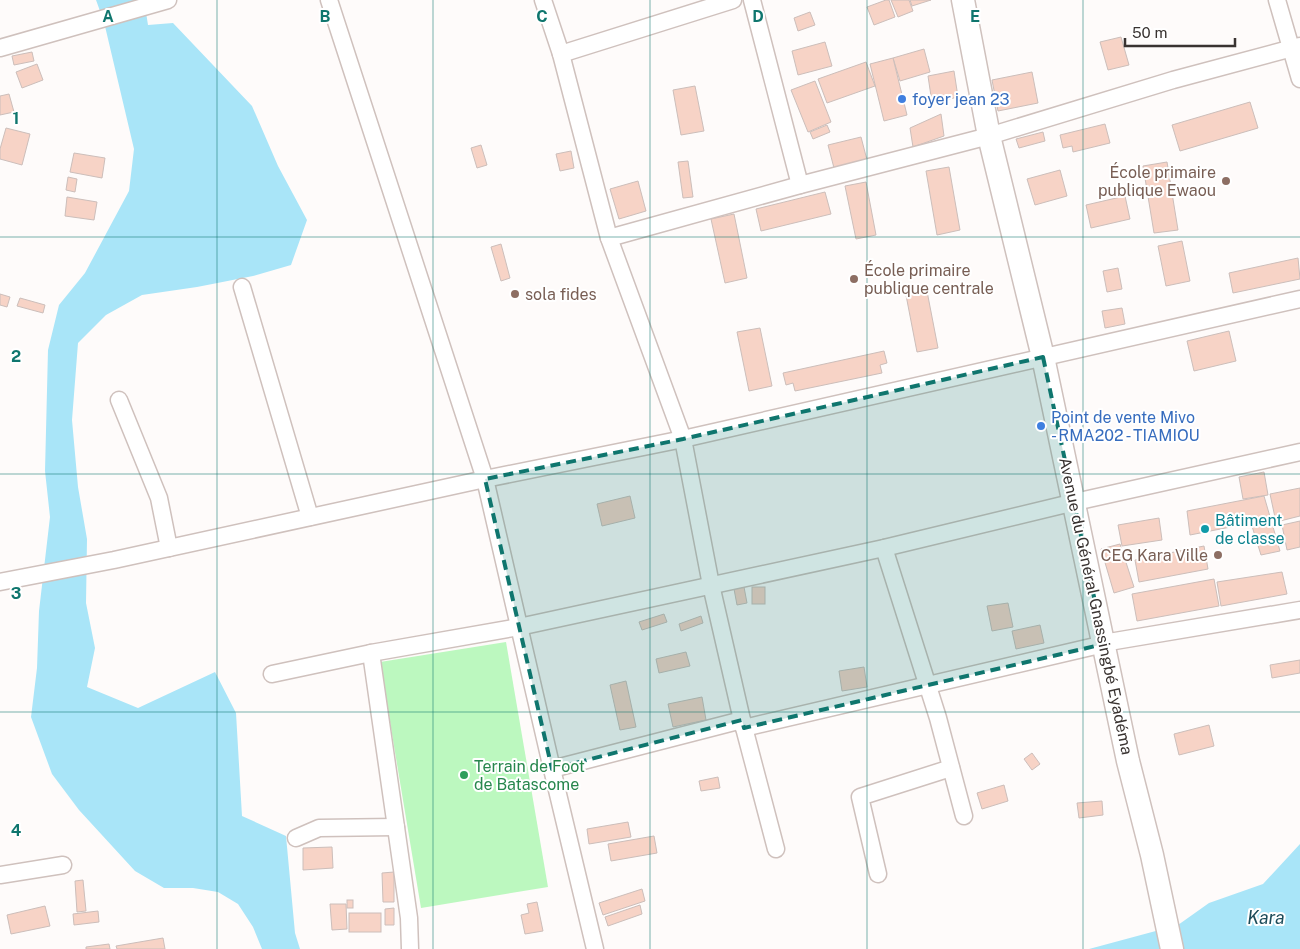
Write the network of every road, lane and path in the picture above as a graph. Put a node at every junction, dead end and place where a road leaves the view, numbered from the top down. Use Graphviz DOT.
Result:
graph roads {
  1 [pos="168,0"];
  2 [pos="329,0"];
  3 [pos="543,0"];
  4 [pos="733,0"];
  5 [pos="752,0"];
  6 [pos="963,0"];
  7 [pos="1277,0"];
  8 [pos="1296,47"];
  9 [pos="0,48"];
  10 [pos="561,54"];
  11 [pos="1300,79"];
  12 [pos="989,136"];
  13 [pos="800,185"];
  14 [pos="608,238"];
  15 [pos="242,287"];
  16 [pos="1300,299"];
  17 [pos="1043,356"];
  18 [pos="119,400"];
  19 [pos="684,439"];
  20 [pos="1300,452"];
  21 [pos="485,479"];
  22 [pos="1075,502"];
  23 [pos="310,517"];
  24 [pos="169,548"];
  25 [pos="884,548"];
  26 [pos="0,582"];
  27 [pos="711,585"];
  28 [pos="1300,610"];
  29 [pos="519,627"];
  30 [pos="1104,643"];
  31 [pos="371,653"];
  32 [pos="272,674"];
  33 [pos="926,685"];
  34 [pos="743,724"];
  35 [pos="950,768"];
  36 [pos="552,769"];
  37 [pos="964,816"];
  38 [pos="396,827"];
  39 [pos="296,838"];
  40 [pos="776,849"];
  41 [pos="62,864"];
  42 [pos="878,874"];
  43 [pos="0,875"];
  44 [pos="410,949"];
  45 [pos="595,949"];
  46 [pos="1172,949"];
  1 -- 9 [label="street"];
  2 -- 21 [label="street"];
  3 -- 10 [label="street"];
  4 -- 10 [label="street"];
  5 -- 13 [label="street"];
  6 -- 12 [label="main road, Avenue du Général Gnassingbé Eyadéma"];
  7 -- 8 [label="street"];
  8 -- 11 [label="street"];
  8 -- 12 [label="street"];
  10 -- 14 [label="street"];
  12 -- 13 [label="street"];
  12 -- 17 [label="main road, Avenue du Général Gnassingbé Eyadéma"];
  13 -- 14 [label="street"];
  14 -- 19 [label="street"];
  15 -- 23 [label="street"];
  16 -- 17 [label="street"];
  17 -- 19 [label="street"];
  17 -- 22 [label="main road, Avenue du Général Gnassingbé Eyadéma"];
  18 -- 24 [label="street"];
  19 -- 21 [label="street"];
  19 -- 27 [label="street"];
  20 -- 22 [label="street"];
  21 -- 23 [label="street"];
  21 -- 29 [label="street"];
  22 -- 25 [label="street"];
  22 -- 30 [label="main road, Avenue du Général Gnassingbé Eyadéma"];
  23 -- 24 [label="street"];
  24 -- 26 [label="street"];
  25 -- 27 [label="street"];
  25 -- 33 [label="street"];
  27 -- 29 [label="street"];
  27 -- 34 [label="street"];
  28 -- 30 [label="street"];
  29 -- 31 [label="street"];
  29 -- 36 [label="street"];
  30 -- 33 [label="street"];
  30 -- 46 [label="main road, Avenue du Général Gnassingbé Eyadéma"];
  31 -- 32 [label="street"];
  31 -- 38 [label="street"];
  33 -- 34 [label="street"];
  33 -- 35 [label="street"];
  34 -- 36 [label="street"];
  34 -- 40 [label="street"];
  35 -- 37 [label="street"];
  35 -- 42 [label="street"];
  36 -- 45 [label="street"];
  38 -- 39 [label="street"];
  38 -- 44 [label="street"];
  41 -- 43 [label="street"];
}
